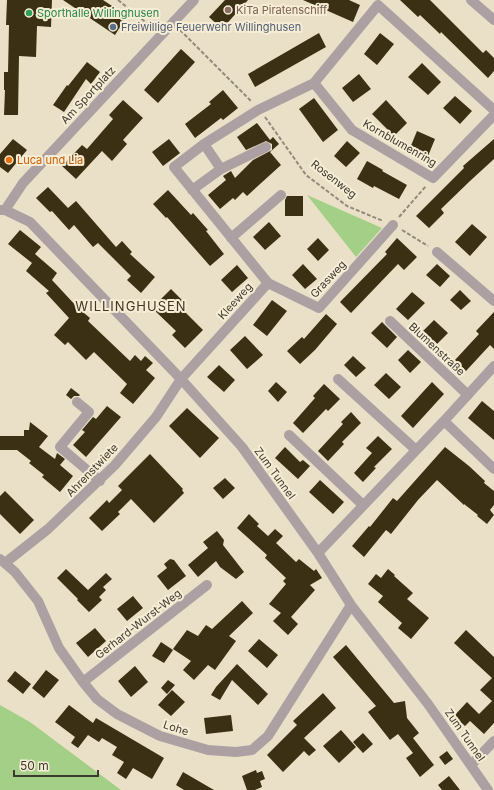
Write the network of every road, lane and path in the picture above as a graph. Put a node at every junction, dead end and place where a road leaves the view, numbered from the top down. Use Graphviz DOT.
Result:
graph roads {
  1 [pos="118,0"];
  2 [pos="194,0"];
  3 [pos="471,0"];
  4 [pos="379,3"];
  5 [pos="494,20"];
  6 [pos="172,22"];
  7 [pos="161,34"];
  8 [pos="314,83"];
  9 [pos="260,109"];
  10 [pos="494,110"];
  11 [pos="494,115"];
  12 [pos="204,144"];
  13 [pos="266,147"];
  14 [pos="221,169"];
  15 [pos="433,178"];
  16 [pos="192,190"];
  17 [pos="281,195"];
  18 [pos="2,210"];
  19 [pos="393,225"];
  20 [pos="231,238"];
  21 [pos="436,252"];
  22 [pos="268,283"];
  23 [pos="494,301"];
  24 [pos="390,321"];
  25 [pos="494,366"];
  26 [pos="181,379"];
  27 [pos="338,379"];
  28 [pos="468,395"];
  29 [pos="77,402"];
  30 [pos="444,421"];
  31 [pos="289,435"];
  32 [pos="416,450"];
  33 [pos="494,469"];
  34 [pos="100,481"];
  35 [pos="363,505"];
  36 [pos="318,553"];
  37 [pos="3,561"];
  38 [pos="207,585"];
  39 [pos="351,605"];
  40 [pos="83,682"];
  41 [pos="494,741"];
  42 [pos="471,765"];
  43 [pos="488,790"];
  1 -- 7 [label="path"];
  2 -- 6 [label="street, Am Sportplatz"];
  3 -- 5 [label="street"];
  4 -- 8 [label="street"];
  4 -- 10 [label="street"];
  6 -- 7 [label="street, Am Sportplatz"];
  6 -- 9 [label="path, Rosenweg"];
  7 -- 18 [label="street, Am Sportplatz"];
  8 -- 9 [label="street"];
  8 -- 15 [label="street, Kornblumenring"];
  9 -- 12 [label="street, Kleeweg"];
  9 -- 19 [label="path, Rosenweg"];
  11 -- 15 [label="street, Kornblumenring"];
  12 -- 14 [label="street"];
  12 -- 16 [label="street, Kleeweg"];
  13 -- 14 [label="street"];
  14 -- 16 [label="street"];
  15 -- 19 [label="path"];
  16 -- 20 [label="street, Kleeweg"];
  17 -- 20 [label="street"];
  18 -- 26 [label="street, Zum Tunnel"];
  19 -- 21 [label="path, Rosenweg"];
  19 -- 22 [label="street, Grasweg"];
  20 -- 22 [label="street, Kleeweg"];
  21 -- 23 [label="street"];
  22 -- 26 [label="street, Kleeweg"];
  24 -- 28 [label="street, Blumenstraße"];
  25 -- 28 [label="street"];
  26 -- 34 [label="street, Ahrenstwiete"];
  26 -- 36 [label="street, Zum Tunnel"];
  27 -- 32 [label="street"];
  28 -- 30 [label="street"];
  29 -- 34 [label="street"];
  30 -- 32 [label="street"];
  30 -- 33 [label="street"];
  31 -- 35 [label="street"];
  32 -- 35 [label="street"];
  34 -- 37 [label="street, Ahrenstwiete"];
  35 -- 36 [label="street"];
  36 -- 39 [label="street, Zum Tunnel"];
  37 -- 40 [label="street, Lohe"];
  38 -- 40 [label="street, Gerhard-Wurst-Weg"];
  39 -- 40 [label="street, Lohe"];
  39 -- 42 [label="street, Zum Tunnel"];
  41 -- 42 [label="street"];
  42 -- 43 [label="street, Zum Tunnel"];
}
